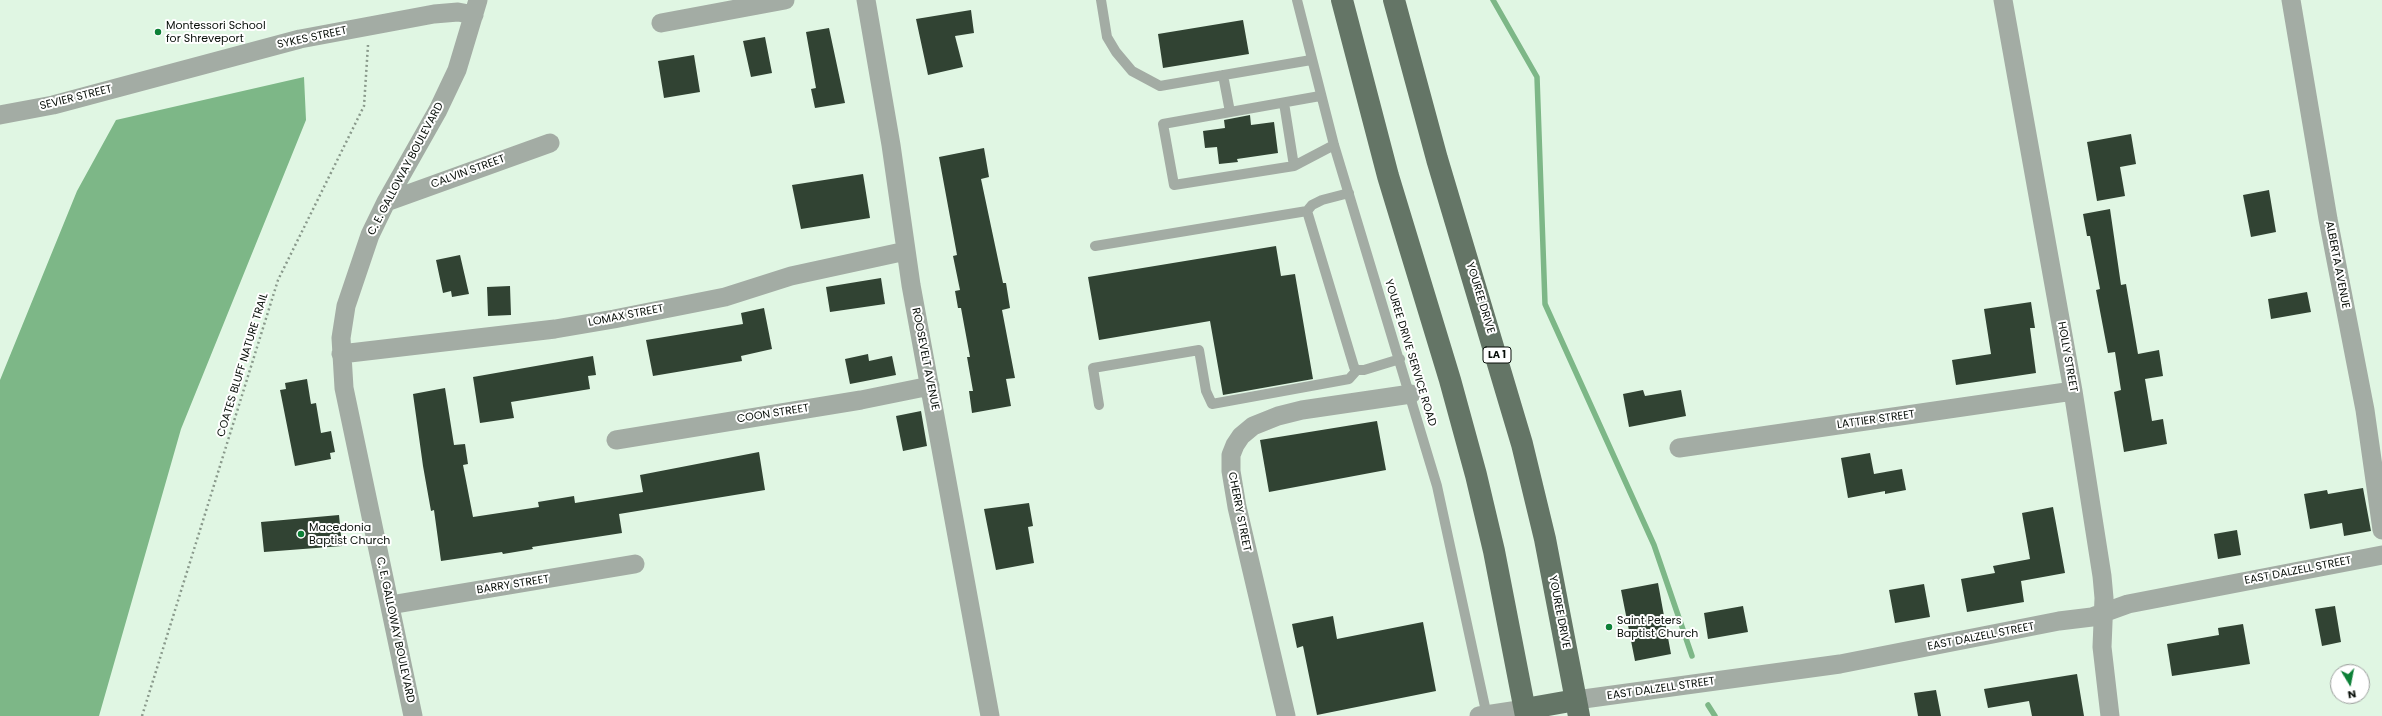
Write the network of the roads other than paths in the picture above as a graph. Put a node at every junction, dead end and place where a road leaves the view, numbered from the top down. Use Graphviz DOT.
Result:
graph roads {
  1 [pos="785,0"];
  2 [pos="866,0"];
  3 [pos="1101,0"];
  4 [pos="1296,0"];
  5 [pos="1342,0"];
  6 [pos="1394,0"];
  7 [pos="2003,0"];
  8 [pos="2290,0"];
  9 [pos="476,8"];
  10 [pos="661,23"];
  11 [pos="1311,60"];
  12 [pos="1223,75"];
  13 [pos="152,78"];
  14 [pos="1320,96"];
  15 [pos="1284,103"];
  16 [pos="1230,112"];
  17 [pos="0,115"];
  18 [pos="550,143"];
  19 [pos="1334,145"];
  20 [pos="1294,166"];
  21 [pos="1349,193"];
  22 [pos="386,202"];
  23 [pos="1307,211"];
  24 [pos="1095,246"];
  25 [pos="906,252"];
  26 [pos="341,354"];
  27 [pos="1400,359"];
  28 [pos="1357,370"];
  29 [pos="930,386"];
  30 [pos="2073,392"];
  31 [pos="1411,394"];
  32 [pos="1099,405"];
  33 [pos="616,440"];
  34 [pos="1678,448"];
  35 [pos="2382,530"];
  36 [pos="2382,555"];
  37 [pos="636,564"];
  38 [pos="390,605"];
  39 [pos="2103,614"];
  40 [pos="1577,708"];
  41 [pos="1525,712"];
  42 [pos="414,716"];
  43 [pos="990,716"];
  44 [pos="1286,716"];
  45 [pos="1484,716"];
  46 [pos="2110,716"];
  1 -- 10 [label="street"];
  2 -- 25 [label="street, ROOSEVELT AVENUE"];
  3 -- 12 [label="lane"];
  4 -- 11 [label="lane, YOUREE DRIVE SERVICE ROAD"];
  5 -- 41 [label="main road"];
  6 -- 40 [label="main road, YOUREE DRIVE / LA 1"];
  7 -- 30 [label="street, HOLLY STREET"];
  8 -- 35 [label="street, ALBERTA AVENUE"];
  9 -- 13 [label="street, SYKES STREET"];
  9 -- 22 [label="street, C. E. GALLOWAY BOULEVARD"];
  11 -- 12 [label="lane"];
  11 -- 14 [label="lane, YOUREE DRIVE SERVICE ROAD"];
  12 -- 16 [label="lane"];
  13 -- 17 [label="street, SEVIER STREET"];
  14 -- 15 [label="lane"];
  14 -- 19 [label="lane, YOUREE DRIVE SERVICE ROAD"];
  15 -- 16 [label="lane"];
  15 -- 20 [label="lane"];
  16 -- 20 [label="lane"];
  18 -- 22 [label="street, CALVIN STREET"];
  19 -- 20 [label="lane"];
  19 -- 21 [label="lane, YOUREE DRIVE SERVICE ROAD"];
  21 -- 23 [label="lane"];
  21 -- 27 [label="lane, YOUREE DRIVE SERVICE ROAD"];
  22 -- 26 [label="street, C. E. GALLOWAY BOULEVARD"];
  23 -- 24 [label="lane"];
  23 -- 28 [label="lane"];
  25 -- 26 [label="street, LOMAX STREET"];
  25 -- 29 [label="street, ROOSEVELT AVENUE"];
  26 -- 38 [label="street, C. E. GALLOWAY BOULEVARD"];
  27 -- 28 [label="lane"];
  27 -- 31 [label="lane, YOUREE DRIVE SERVICE ROAD"];
  28 -- 32 [label="lane"];
  29 -- 33 [label="street, COON STREET"];
  29 -- 43 [label="street, ROOSEVELT AVENUE"];
  30 -- 34 [label="street, LATTIER STREET"];
  30 -- 39 [label="street, HOLLY STREET"];
  31 -- 44 [label="street, CHERRY STREET"];
  31 -- 45 [label="lane, YOUREE DRIVE SERVICE ROAD"];
  36 -- 39 [label="street, EAST DALZELL STREET"];
  37 -- 38 [label="street, BARRY STREET"];
  38 -- 42 [label="street, C. E. GALLOWAY BOULEVARD"];
  39 -- 40 [label="street, EAST DALZELL STREET"];
  39 -- 46 [label="street, HOLLY STREET"];
  40 -- 41 [label="main road"];
  41 -- 45 [label="street"];
}
